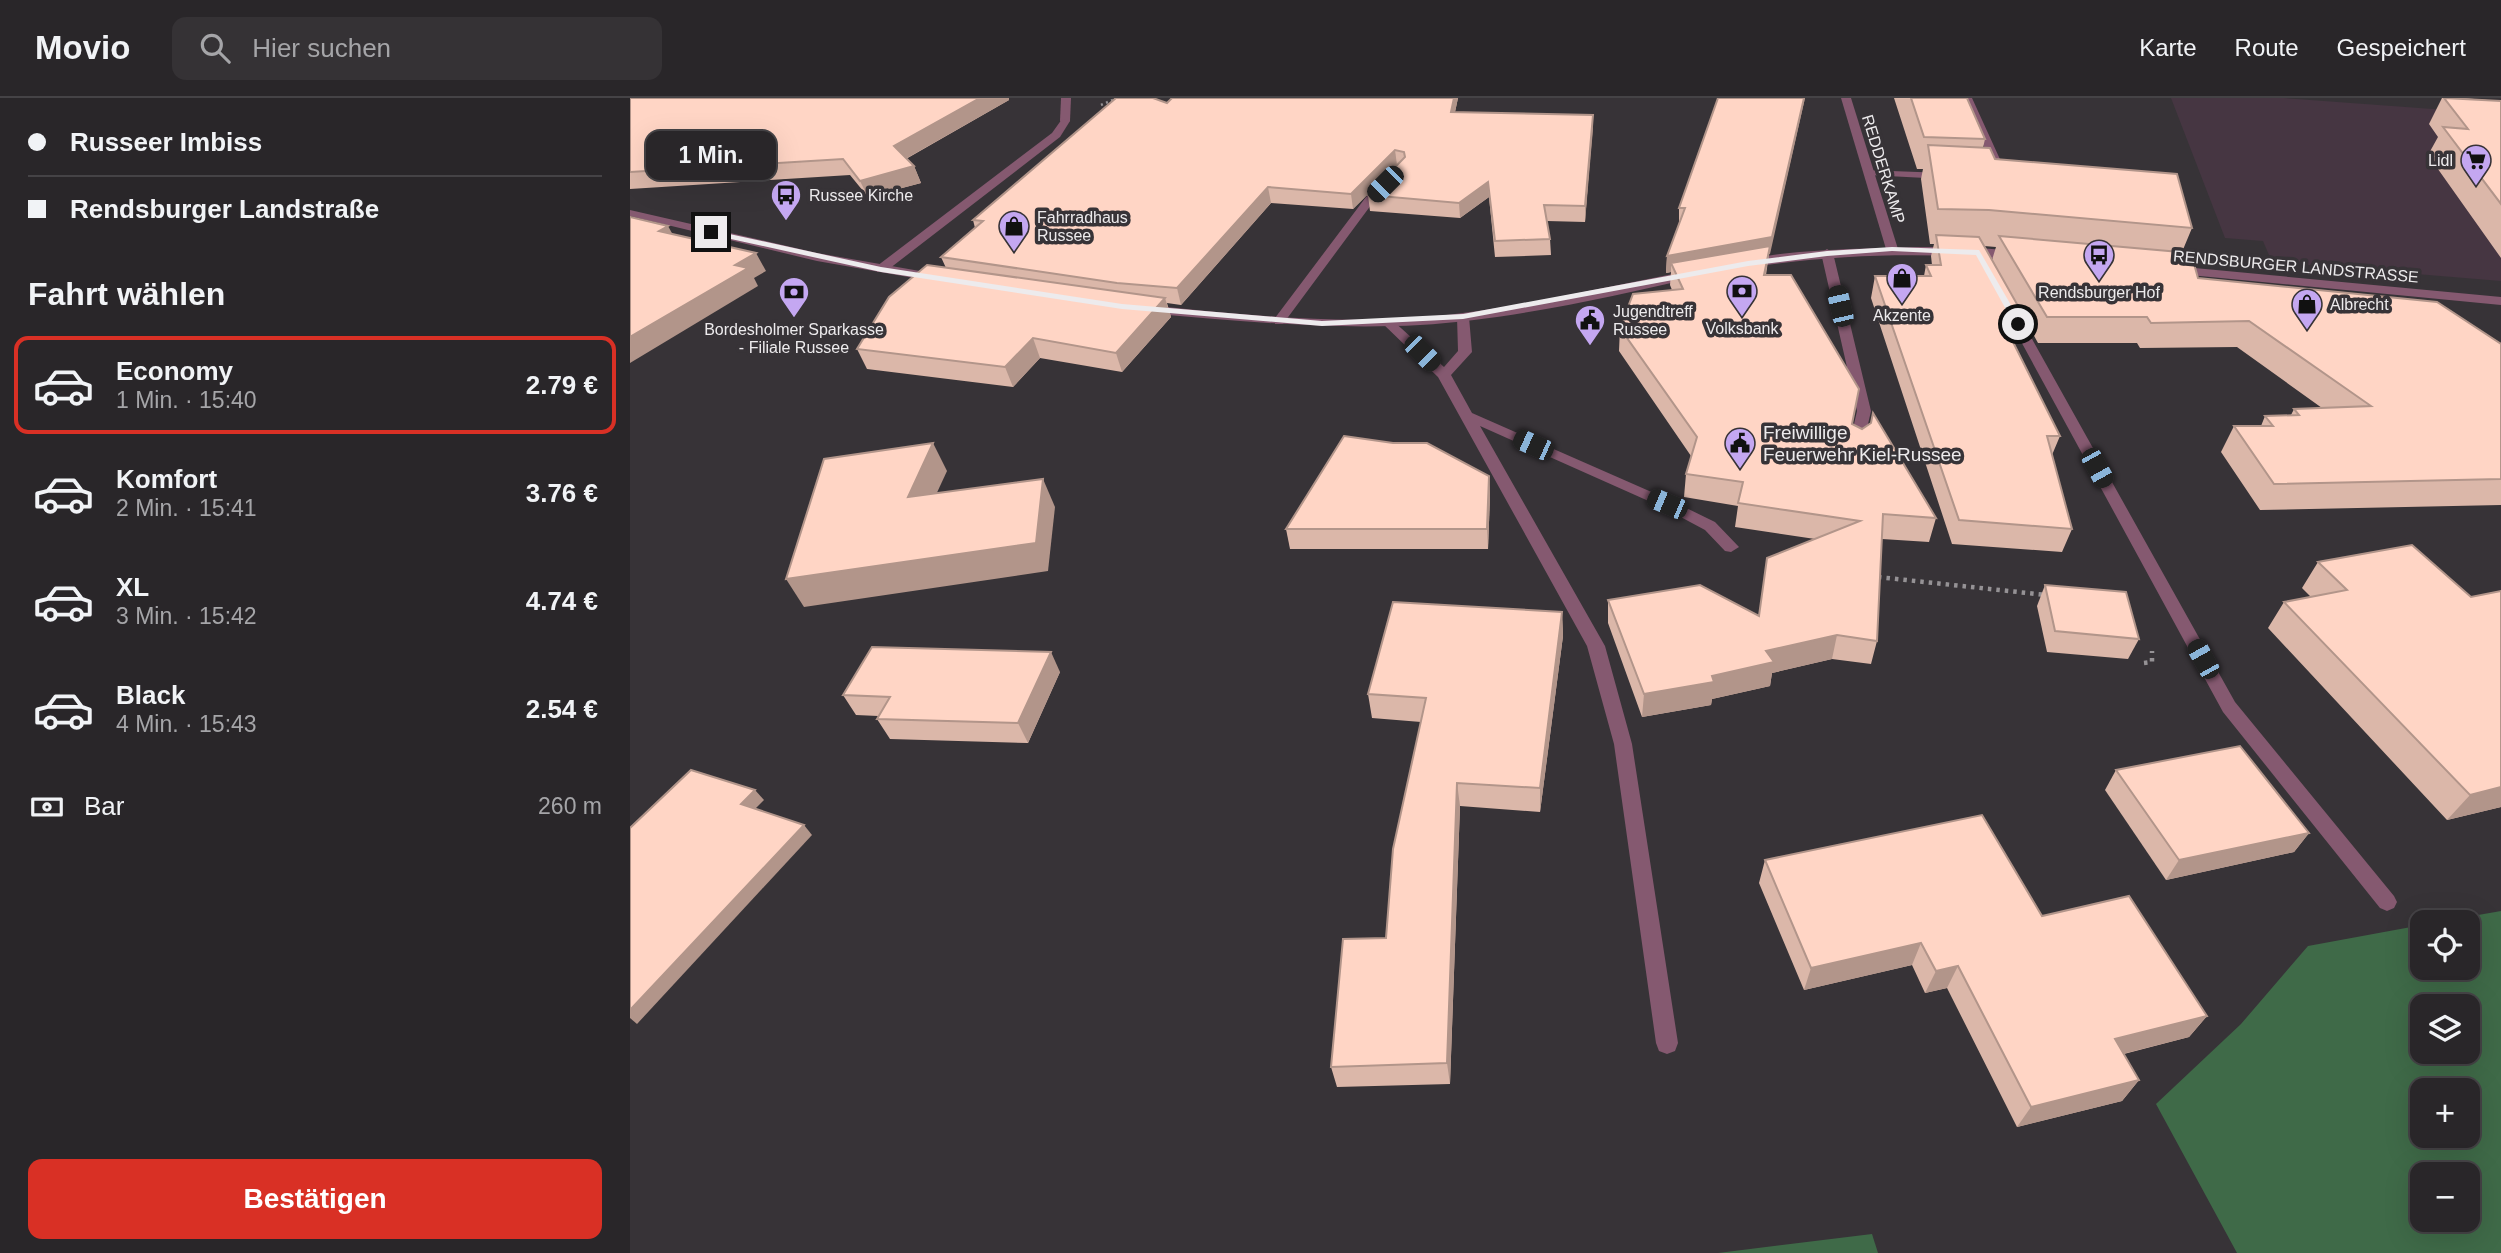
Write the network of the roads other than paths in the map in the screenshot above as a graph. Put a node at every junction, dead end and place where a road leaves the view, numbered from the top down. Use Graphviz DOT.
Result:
graph roads {
  1 [pos="1066,98"];
  2 [pos="1846,98"];
  3 [pos="1967,98"];
  4 [pos="1868,172"];
  5 [pos="1393,177"];
  6 [pos="1963,177"];
  7 [pos="1990,178"];
  8 [pos="630,213"];
  9 [pos="1892,249"];
  10 [pos="1979,252"];
  11 [pos="1827,253"];
  12 [pos="2033,257"];
  13 [pos="1735,266"];
  14 [pos="881,269"];
  15 [pos="2164,269"];
  16 [pos="1708,271"];
  17 [pos="1992,276"];
  18 [pos="948,280"];
  19 [pos="2005,300"];
  20 [pos="2501,301"];
  21 [pos="1135,307"];
  22 [pos="1463,317"];
  23 [pos="1279,321"];
  24 [pos="1387,322"];
  25 [pos="1444,375"];
  26 [pos="1466,415"];
  27 [pos="1856,446"];
  28 [pos="1731,547"];
  29 [pos="2387,902"];
  30 [pos="1667,1043"];
  1 -- 14 [label="street"];
  2 -- 4 [label="street, REDDERKAMP"];
  3 -- 7 [label="street"];
  4 -- 6 [label="street"];
  4 -- 9 [label="street, REDDERKAMP"];
  5 -- 23 [label="street"];
  8 -- 14 [label="street"];
  9 -- 10 [label="street"];
  9 -- 11 [label="street"];
  10 -- 12 [label="street"];
  10 -- 17 [label="street"];
  11 -- 13 [label="street"];
  11 -- 27 [label="street"];
  14 -- 18 [label="street"];
  15 -- 20 [label="street, RENDSBURGER LANDSTRASSE"];
  16 -- 22 [label="street"];
  19 -- 29 [label="street"];
  21 -- 23 [label="street"];
  22 -- 24 [label="street"];
  22 -- 25 [label="street"];
  23 -- 24 [label="street"];
  24 -- 25 [label="street"];
  25 -- 26 [label="street"];
  26 -- 28 [label="street"];
  26 -- 30 [label="street"];
}
